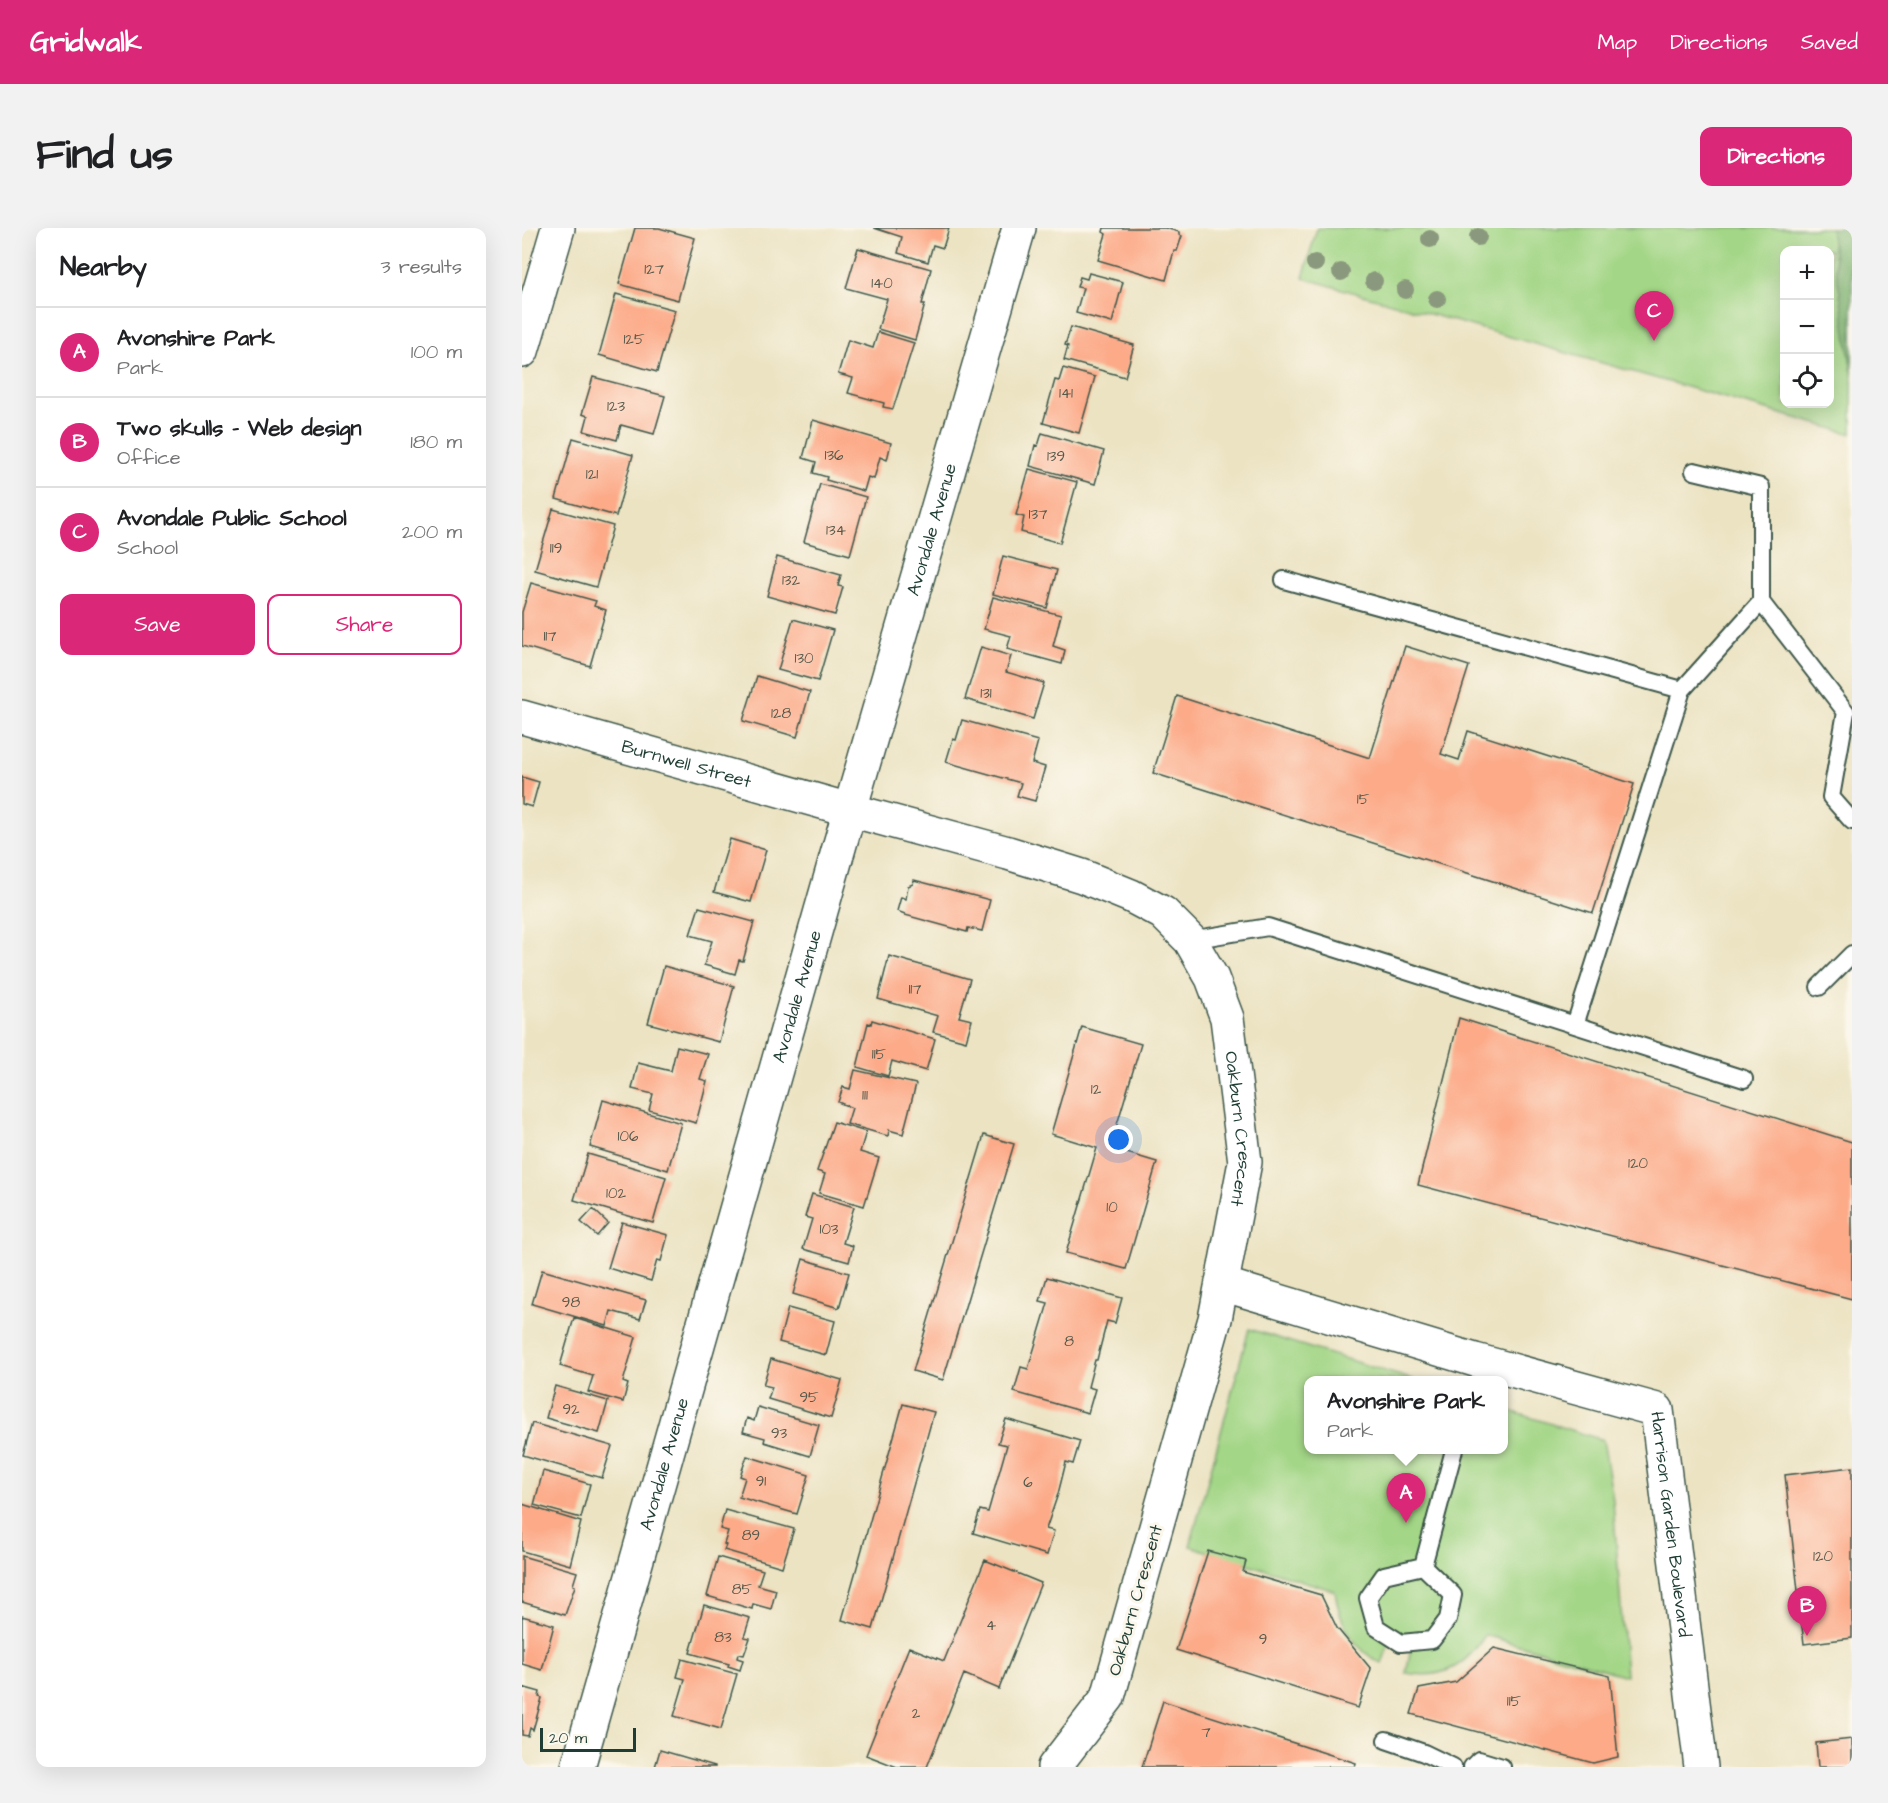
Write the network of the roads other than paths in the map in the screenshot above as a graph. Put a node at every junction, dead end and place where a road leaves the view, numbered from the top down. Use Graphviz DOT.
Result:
graph roads {
  1 [pos="558,228"];
  2 [pos="1019,228"];
  3 [pos="522,351"];
  4 [pos="1694,471"];
  5 [pos="1284,580"];
  6 [pos="1761,602"];
  7 [pos="1682,690"];
  8 [pos="522,717"];
  9 [pos="850,810"];
  10 [pos="1852,821"];
  11 [pos="1190,940"];
  12 [pos="1852,954"];
  13 [pos="1820,987"];
  14 [pos="1575,1025"];
  15 [pos="1744,1079"];
  16 [pos="1222,1284"];
  17 [pos="1473,1370"];
  18 [pos="1501,1376"];
  19 [pos="1508,1378"];
  20 [pos="1453,1454"];
  21 [pos="1423,1566"];
  22 [pos="1386,1740"];
  23 [pos="1422,1760"];
  24 [pos="578,1767"];
  25 [pos="1054,1767"];
  26 [pos="1453,1767"];
  27 [pos="1472,1767"];
  28 [pos="1502,1767"];
  29 [pos="1701,1767"];
  1 -- 3 [label="street"];
  2 -- 9 [label="street, Avondale Avenue"];
  4 -- 6 [label="lane"];
  5 -- 7 [label="lane"];
  6 -- 7 [label="lane"];
  6 -- 10 [label="lane"];
  7 -- 14 [label="lane"];
  8 -- 9 [label="street, Burnwell Street"];
  9 -- 11 [label="street, Oakburn Crescent"];
  9 -- 24 [label="street, Avondale Avenue"];
  11 -- 14 [label="lane"];
  11 -- 16 [label="street, Oakburn Crescent"];
  12 -- 13 [label="lane"];
  14 -- 15 [label="lane"];
  16 -- 17 [label="street, Harrison Garden Boulevard"];
  16 -- 25 [label="street, Oakburn Crescent"];
  17 -- 18 [label="street, Harrison Garden Boulevard"];
  19 -- 29 [label="street, Harrison Garden Boulevard"];
  20 -- 21 [label="lane"];
  21 -- 21 [label="lane"];
  22 -- 23 [label="lane"];
  23 -- 26 [label="lane"];
  27 -- 28 [label="lane"];
}
